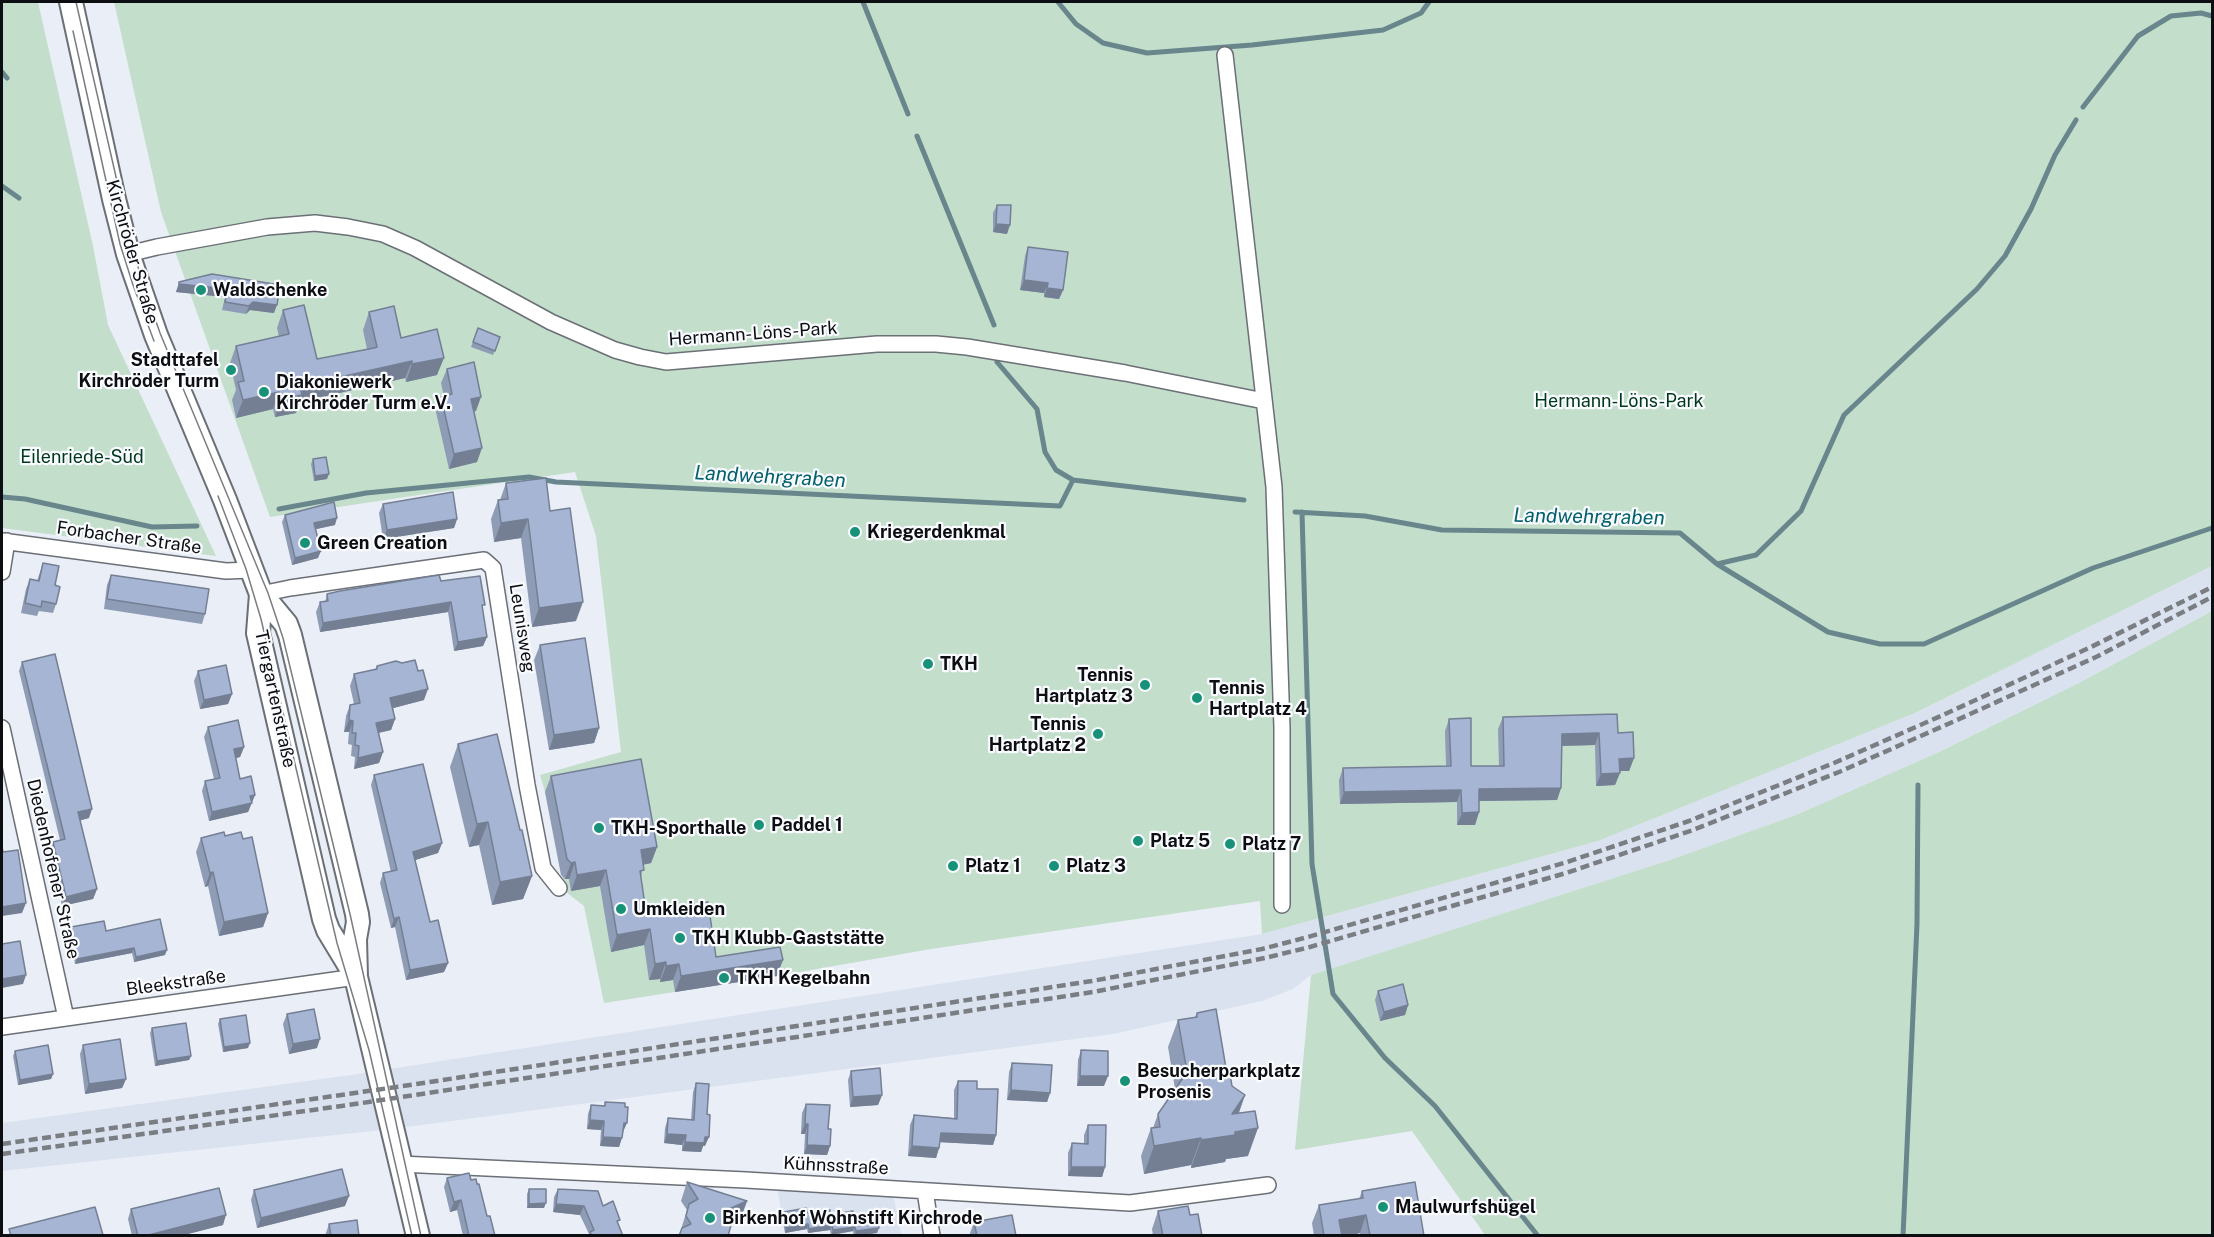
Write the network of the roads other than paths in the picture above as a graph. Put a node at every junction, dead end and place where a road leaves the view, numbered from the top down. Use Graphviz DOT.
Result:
graph roads {
  1 [pos="71,2"];
  2 [pos="1225,55"];
  3 [pos="128,254"];
  4 [pos="1263,401"];
  5 [pos="4,541"];
  6 [pos="252,570"];
  7 [pos="2,572"];
  8 [pos="261,594"];
  9 [pos="2,728"];
  10 [pos="559,888"];
  11 [pos="1282,904"];
  12 [pos="356,977"];
  13 [pos="66,1018"];
  14 [pos="2,1028"];
  15 [pos="400,1164"];
  16 [pos="1268,1185"];
  17 [pos="925,1191"];
  18 [pos="418,1236"];
  19 [pos="932,1236"];
  1 -- 3 [label="main road, Kirchröder Straße"];
  2 -- 4 [label="street"];
  3 -- 4 [label="street, Hermann-Löns-Park"];
  3 -- 6 [label="main road, Kirchröder Straße"];
  4 -- 11 [label="street"];
  5 -- 6 [label="street, Forbacher Straße"];
  5 -- 7 [label="street"];
  6 -- 8 [label="main road, Kirchröder Straße"];
  8 -- 10 [label="street, Leunisweg"];
  8 -- 12 [label="main road, Tiergartenstraße"];
  8 -- 12 [label="main road, Tiergartenstraße"];
  9 -- 13 [label="street, Diedenhofener Straße"];
  12 -- 13 [label="street, Bleekstraße"];
  12 -- 15 [label="main road, Tiergartenstraße"];
  13 -- 14 [label="street, Bleekstraße"];
  15 -- 17 [label="street, Kühnsstraße"];
  15 -- 18 [label="main road, Tiergartenstraße"];
  16 -- 17 [label="street, Kühnsstraße"];
  17 -- 19 [label="street"];
}
